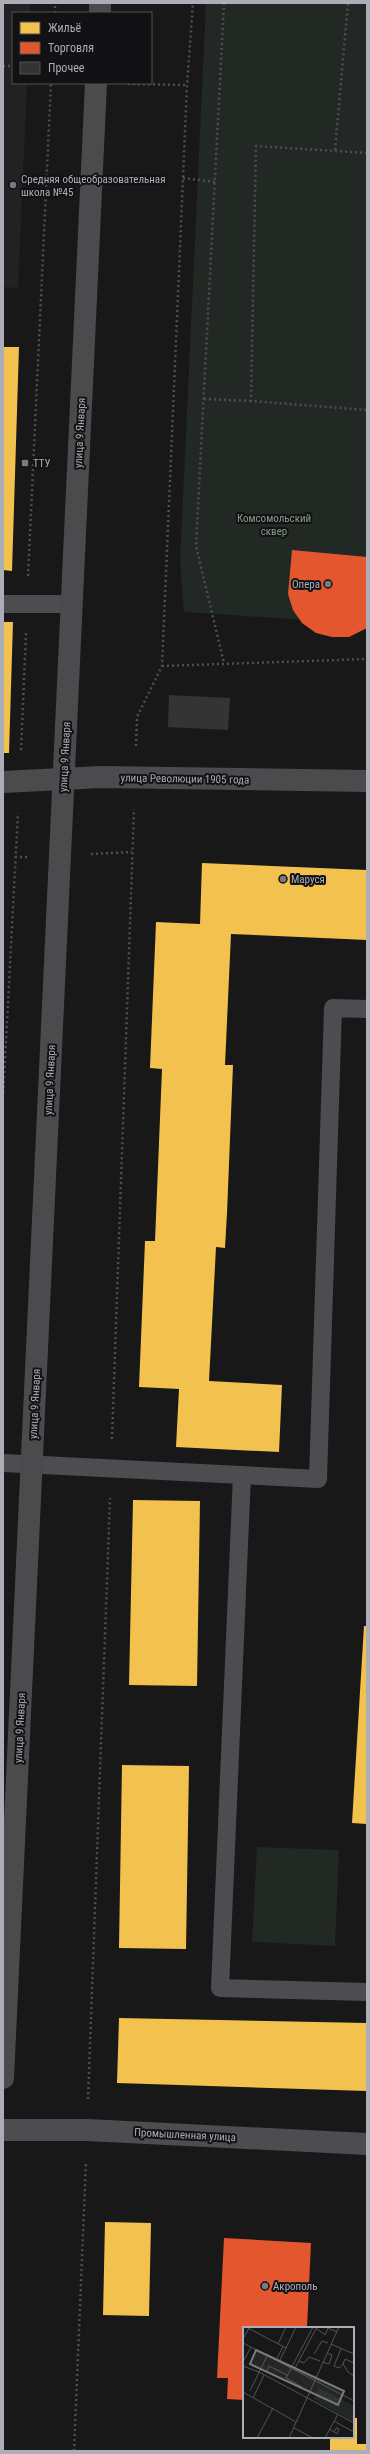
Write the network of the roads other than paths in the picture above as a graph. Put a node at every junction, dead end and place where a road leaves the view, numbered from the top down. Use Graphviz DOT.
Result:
graph roads {
  1 [pos="96,84"];
  2 [pos="3,604"];
  3 [pos="72,604"];
  4 [pos="64,778"];
  5 [pos="367,781"];
  6 [pos="3,782"];
  7 [pos="367,1009"];
  8 [pos="3,1463"];
  9 [pos="32,1465"];
  10 [pos="242,1475"];
  11 [pos="9,1812"];
  12 [pos="8,1885"];
  13 [pos="367,1992"];
  14 [pos="3,2078"];
  15 [pos="3,2130"];
  16 [pos="367,2144"];
  1 -- 3 [label="main road, улица 9 Января"];
  2 -- 3 [label="lane"];
  3 -- 4 [label="main road, улица 9 Января"];
  4 -- 5 [label="main road, улица Революции 1905 года"];
  4 -- 6 [label="main road, улица Революции 1905 года"];
  4 -- 9 [label="main road, улица 9 Января"];
  7 -- 10 [label="lane"];
  8 -- 9 [label="lane"];
  9 -- 10 [label="lane"];
  9 -- 11 [label="main road, улица 9 Января"];
  10 -- 13 [label="lane"];
  11 -- 12 [label="main road, улица 9 Января"];
  12 -- 14 [label="main road, улица 9 Января"];
  15 -- 16 [label="street, Промышленная улица"];
}
